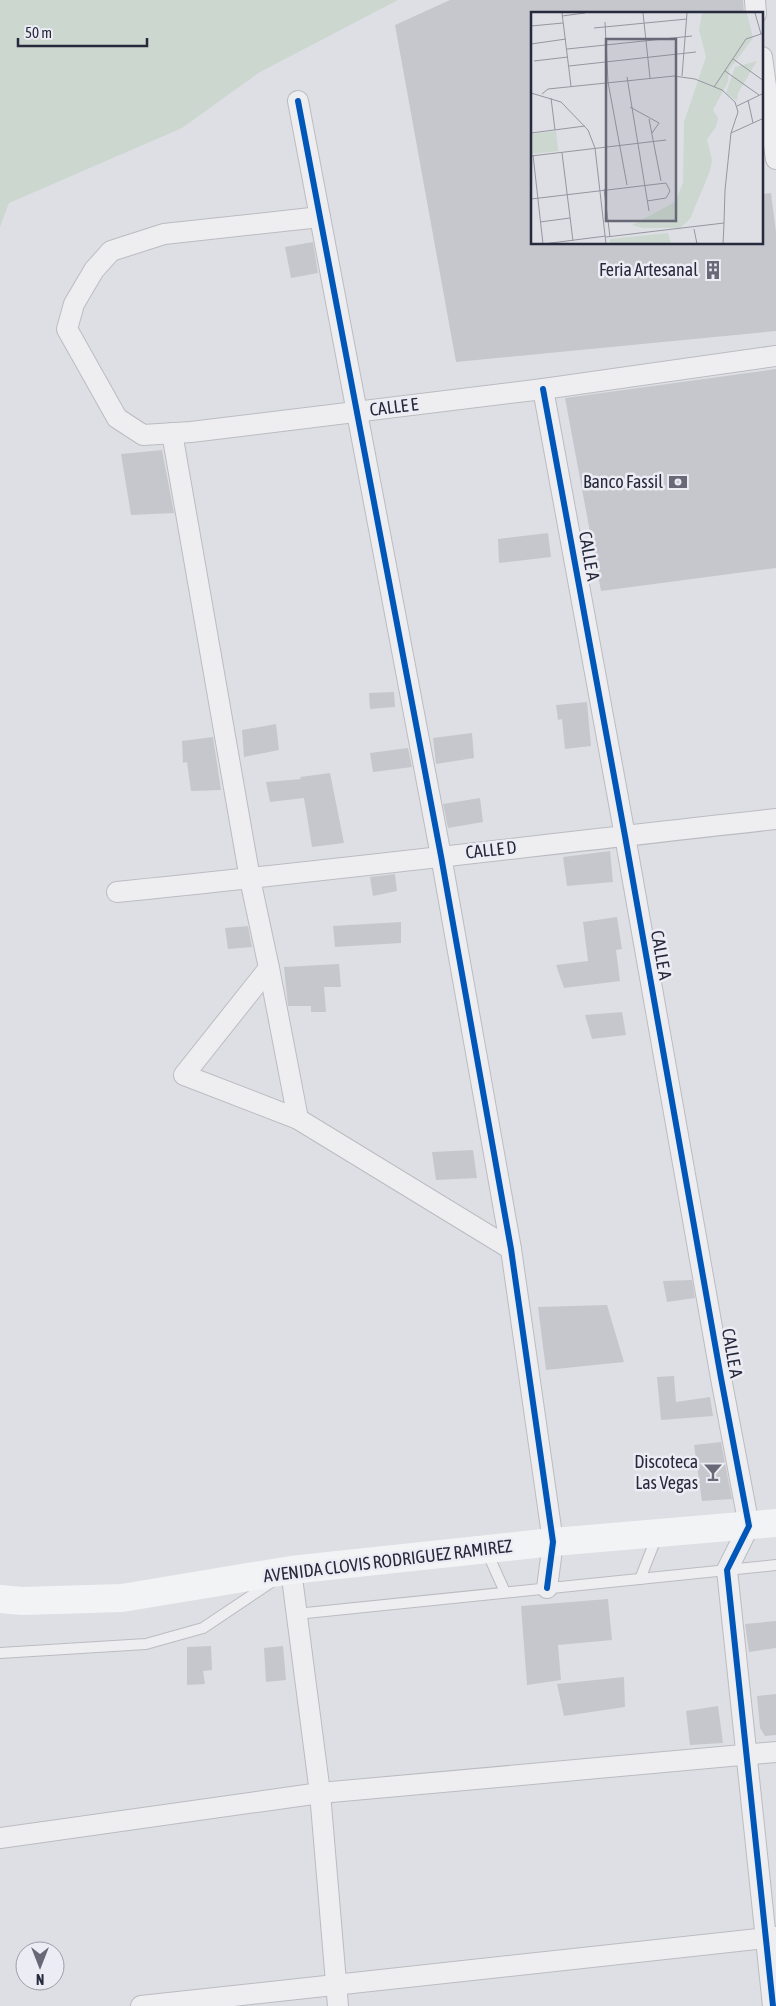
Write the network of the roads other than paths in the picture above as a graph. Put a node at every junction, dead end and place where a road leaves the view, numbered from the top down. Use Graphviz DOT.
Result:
graph roads {
  1 [pos="764,72"];
  2 [pos="298,101"];
  3 [pos="776,159"];
  4 [pos="320,216"];
  5 [pos="776,356"];
  6 [pos="543,389"];
  7 [pos="357,412"];
  8 [pos="172,433"];
  9 [pos="776,820"];
  10 [pos="625,836"];
  11 [pos="441,856"];
  12 [pos="250,879"];
  13 [pos="117,892"];
  14 [pos="269,968"];
  15 [pos="298,1119"];
  16 [pos="512,1249"];
  17 [pos="776,1523"];
  18 [pos="749,1526"];
  19 [pos="658,1533"];
  20 [pos="553,1542"];
  21 [pos="486,1549"];
  22 [pos="776,1565"];
  23 [pos="290,1570"];
  24 [pos="727,1570"];
  25 [pos="640,1579"];
  26 [pos="548,1588"];
  27 [pos="505,1592"];
  28 [pos="0,1598"];
  29 [pos="296,1614"];
  30 [pos="0,1653"];
  31 [pos="776,1752"];
  32 [pos="748,1756"];
  33 [pos="320,1794"];
  34 [pos="0,1838"];
  35 [pos="772,1937"];
  36 [pos="337,1985"];
  37 [pos="141,2006"];
  38 [pos="338,2006"];
  39 [pos="773,2006"];
  1 -- 3 [label="street"];
  2 -- 4 [label="street"];
  4 -- 7 [label="street"];
  4 -- 8 [label="street, CALLE E"];
  5 -- 6 [label="street, CALLE E"];
  6 -- 7 [label="street, CALLE E"];
  6 -- 10 [label="street, CALLE A"];
  7 -- 8 [label="street, CALLE E"];
  7 -- 11 [label="street"];
  8 -- 12 [label="street"];
  9 -- 10 [label="street, CALLE D"];
  10 -- 11 [label="street, CALLE D"];
  10 -- 18 [label="street, CALLE A"];
  11 -- 12 [label="street, CALLE D"];
  11 -- 16 [label="street"];
  12 -- 13 [label="street, CALLE D"];
  12 -- 14 [label="street"];
  14 -- 15 [label="street"];
  14 -- 15 [label="street"];
  15 -- 16 [label="street"];
  16 -- 20 [label="street"];
  17 -- 18 [label="main road, AVENIDA CLOVIS RODRIGUEZ RAMIREZ"];
  18 -- 19 [label="main road, AVENIDA CLOVIS RODRIGUEZ RAMIREZ"];
  18 -- 24 [label="street"];
  19 -- 20 [label="main road, AVENIDA CLOVIS RODRIGUEZ RAMIREZ"];
  19 -- 25 [label="lane"];
  20 -- 21 [label="main road, AVENIDA CLOVIS RODRIGUEZ RAMIREZ"];
  20 -- 26 [label="street"];
  21 -- 23 [label="main road, AVENIDA CLOVIS RODRIGUEZ RAMIREZ"];
  21 -- 27 [label="lane"];
  22 -- 24 [label="lane"];
  23 -- 28 [label="main road, AVENIDA CLOVIS RODRIGUEZ RAMIREZ"];
  23 -- 29 [label="street"];
  23 -- 30 [label="lane"];
  24 -- 25 [label="lane"];
  24 -- 32 [label="street"];
  25 -- 26 [label="lane"];
  26 -- 27 [label="lane"];
  27 -- 29 [label="lane"];
  29 -- 33 [label="street"];
  31 -- 32 [label="street"];
  32 -- 33 [label="street"];
  32 -- 35 [label="street"];
  33 -- 34 [label="street"];
  33 -- 36 [label="street"];
  35 -- 36 [label="street"];
  35 -- 39 [label="street"];
  36 -- 37 [label="street"];
  36 -- 38 [label="street"];
}
